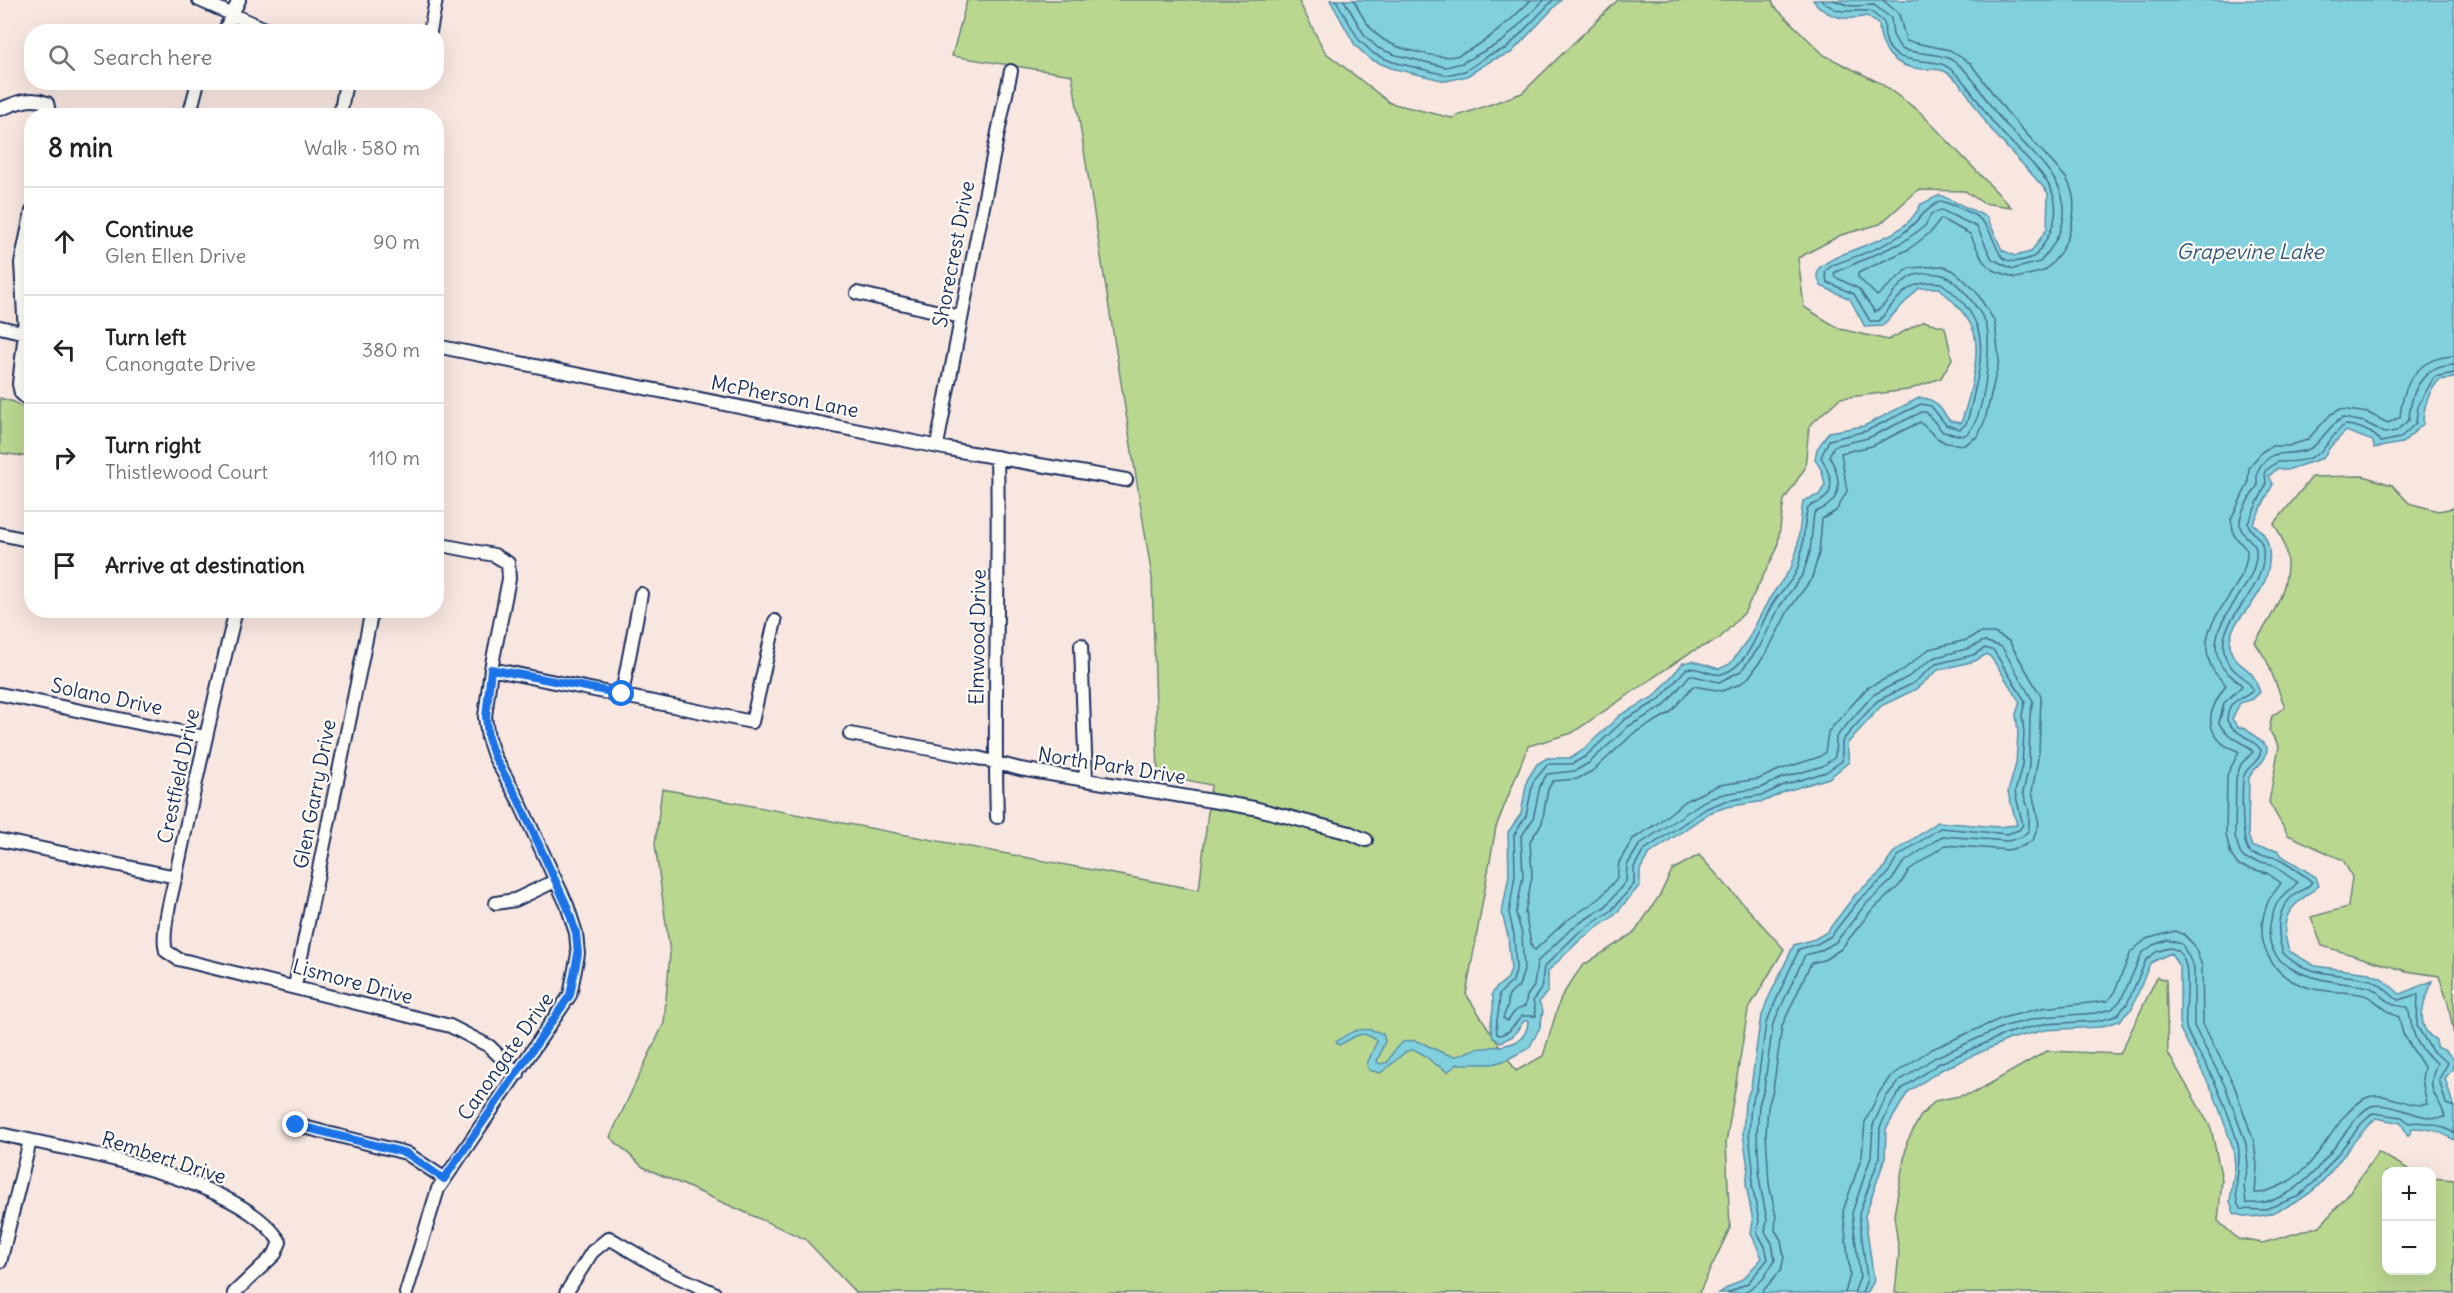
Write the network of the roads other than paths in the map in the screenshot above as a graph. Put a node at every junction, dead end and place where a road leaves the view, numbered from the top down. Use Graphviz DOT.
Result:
graph roads {
  1 [pos="199,0"];
  2 [pos="239,0"];
  3 [pos="436,0"];
  4 [pos="232,14"];
  5 [pos="228,24"];
  6 [pos="254,24"];
  7 [pos="432,24"];
  8 [pos="1011,71"];
  9 [pos="196,90"];
  10 [pos="345,90"];
  11 [pos="48,108"];
  12 [pos="191,108"];
  13 [pos="341,108"];
  14 [pos="0,109"];
  15 [pos="24,249"];
  16 [pos="857,293"];
  17 [pos="24,316"];
  18 [pos="961,317"];
  19 [pos="0,327"];
  20 [pos="24,333"];
  21 [pos="24,342"];
  22 [pos="444,348"];
  23 [pos="24,396"];
  24 [pos="937,445"];
  25 [pos="997,457"];
  26 [pos="1126,480"];
  27 [pos="0,534"];
  28 [pos="24,539"];
  29 [pos="444,546"];
  30 [pos="641,594"];
  31 [pos="234,618"];
  32 [pos="370,618"];
  33 [pos="775,621"];
  34 [pos="1081,645"];
  35 [pos="491,669"];
  36 [pos="0,694"];
  37 [pos="622,694"];
  38 [pos="850,734"];
  39 [pos="205,737"];
  40 [pos="995,762"];
  41 [pos="1086,780"];
  42 [pos="998,817"];
  43 [pos="0,840"];
  44 [pos="1365,840"];
  45 [pos="176,877"];
  46 [pos="555,881"];
  47 [pos="496,903"];
  48 [pos="166,951"];
  49 [pos="295,986"];
  50 [pos="518,1074"];
  51 [pos="296,1125"];
  52 [pos="0,1134"];
  53 [pos="30,1141"];
  54 [pos="444,1179"];
  55 [pos="0,1262"];
  56 [pos="234,1293"];
  57 [pos="406,1293"];
  58 [pos="566,1293"];
  59 [pos="714,1293"];
  1 -- 4 [label="street"];
  2 -- 4 [label="street"];
  3 -- 7 [label="street"];
  4 -- 5 [label="street"];
  4 -- 6 [label="street"];
  8 -- 18 [label="street, Shorecrest Drive"];
  9 -- 12 [label="street"];
  10 -- 13 [label="street"];
  11 -- 14 [label="street"];
  15 -- 17 [label="street"];
  16 -- 18 [label="street"];
  18 -- 24 [label="street, Shorecrest Drive"];
  19 -- 20 [label="street"];
  21 -- 23 [label="street"];
  22 -- 24 [label="street, McPherson Lane"];
  24 -- 25 [label="street, McPherson Lane"];
  25 -- 26 [label="street, McPherson Lane"];
  25 -- 40 [label="street, Elmwood Drive"];
  27 -- 28 [label="street"];
  29 -- 35 [label="street, Canongate Drive"];
  30 -- 37 [label="street"];
  31 -- 39 [label="street, Crestfield Drive"];
  32 -- 49 [label="street, Glen Garry Drive"];
  33 -- 37 [label="street"];
  34 -- 41 [label="street"];
  35 -- 37 [label="street"];
  35 -- 46 [label="street, Canongate Drive"];
  36 -- 39 [label="street, Solano Drive"];
  38 -- 40 [label="street, North Park Drive"];
  39 -- 45 [label="street, Crestfield Drive"];
  40 -- 41 [label="street, North Park Drive"];
  40 -- 42 [label="street, Elmwood Drive"];
  41 -- 44 [label="street, North Park Drive"];
  43 -- 45 [label="street"];
  45 -- 48 [label="street, Crestfield Drive"];
  46 -- 47 [label="street"];
  46 -- 50 [label="street, Canongate Drive"];
  48 -- 49 [label="street, Lismore Drive"];
  49 -- 50 [label="street, Lismore Drive"];
  50 -- 54 [label="street, Canongate Drive"];
  51 -- 54 [label="street"];
  52 -- 53 [label="street, Rembert Drive"];
  53 -- 55 [label="street"];
  53 -- 56 [label="street, Rembert Drive"];
  54 -- 57 [label="street, Canongate Drive"];
  58 -- 59 [label="street"];
}
